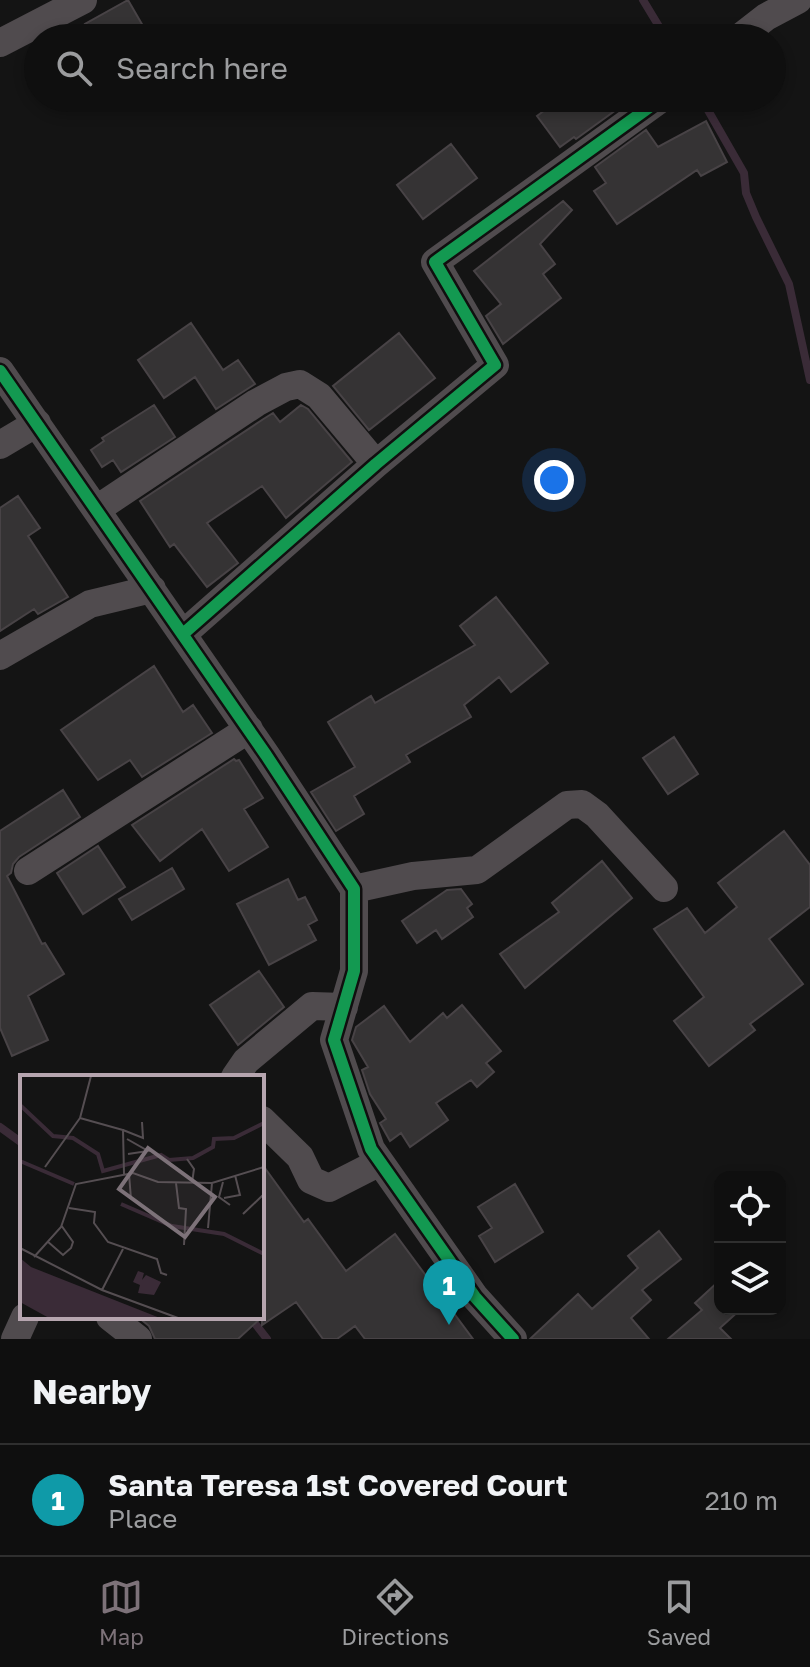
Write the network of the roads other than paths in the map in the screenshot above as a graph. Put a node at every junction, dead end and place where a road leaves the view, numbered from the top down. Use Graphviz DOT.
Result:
graph roads {
  1 [pos="83,0"];
  2 [pos="798,0"];
  3 [pos="37,24"];
  4 [pos="757,24"];
  5 [pos="24,31"];
  6 [pos="0,43"];
  7 [pos="643,112"];
  8 [pos="0,371"];
  9 [pos="37,423"];
  10 [pos="0,445"];
  11 [pos="376,464"];
  12 [pos="97,509"];
  13 [pos="152,589"];
  14 [pos="183,634"];
  15 [pos="0,656"];
  16 [pos="249,729"];
  17 [pos="28,871"];
  18 [pos="664,888"];
  19 [pos="354,889"];
  20 [pos="344,1007"];
  21 [pos="236,1075"];
  22 [pos="264,1122"];
  23 [pos="380,1162"];
  24 [pos="24,1319"];
  25 [pos="113,1319"];
  26 [pos="15,1339"];
  27 [pos="138,1339"];
  28 [pos="513,1339"];
  1 -- 3 [label="street"];
  2 -- 4 [label="street"];
  5 -- 6 [label="street"];
  7 -- 11 [label="street"];
  8 -- 9 [label="street"];
  9 -- 10 [label="street"];
  9 -- 12 [label="street"];
  11 -- 12 [label="street"];
  11 -- 14 [label="street"];
  12 -- 13 [label="street"];
  13 -- 14 [label="street"];
  13 -- 15 [label="street"];
  14 -- 16 [label="street"];
  16 -- 17 [label="street"];
  16 -- 19 [label="street"];
  18 -- 19 [label="street"];
  19 -- 20 [label="street"];
  20 -- 21 [label="street"];
  20 -- 23 [label="street"];
  22 -- 23 [label="street"];
  23 -- 28 [label="street"];
  24 -- 26 [label="street"];
  25 -- 27 [label="street"];
}
